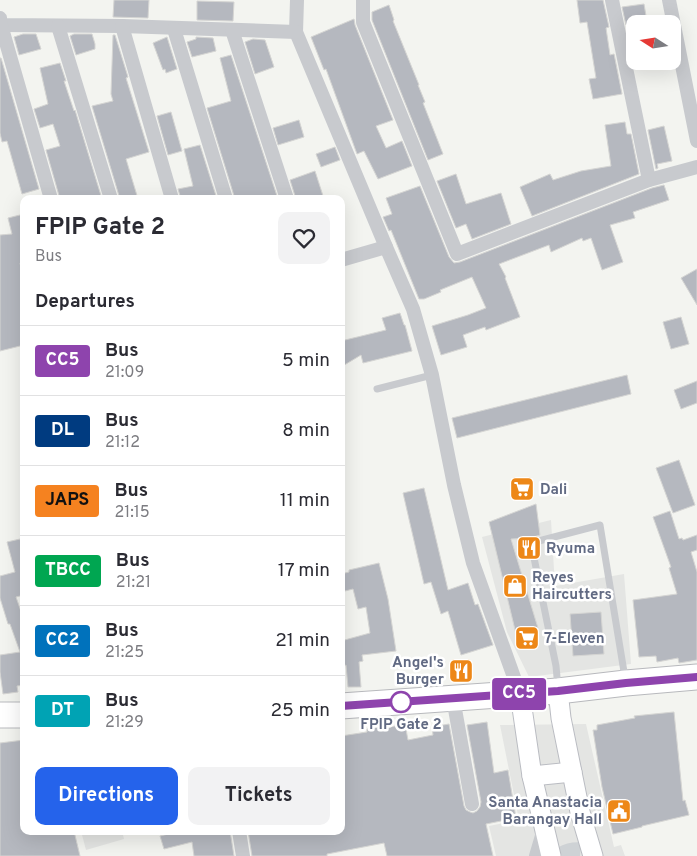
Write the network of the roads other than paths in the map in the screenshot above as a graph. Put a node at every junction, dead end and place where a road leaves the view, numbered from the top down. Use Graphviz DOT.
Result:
graph roads {
  1 [pos="297,0"];
  2 [pos="363,0"];
  3 [pos="612,0"];
  4 [pos="669,0"];
  5 [pos="1,21"];
  6 [pos="58,26"];
  7 [pos="122,26"];
  8 [pos="174,29"];
  9 [pos="232,30"];
  10 [pos="296,32"];
  11 [pos="697,141"];
  12 [pos="697,167"];
  13 [pos="649,180"];
  14 [pos="50,195"];
  15 [pos="110,195"];
  16 [pos="171,195"];
  17 [pos="225,195"];
  18 [pos="286,195"];
  19 [pos="386,247"];
  20 [pos="345,259"];
  21 [pos="432,375"];
  22 [pos="377,390"];
  23 [pos="697,678"];
  24 [pos="626,683"];
  25 [pos="558,691"];
  26 [pos="520,694"];
  27 [pos="453,698"];
  28 [pos="345,706"];
  29 [pos="0,715"];
  30 [pos="20,715"];
  31 [pos="572,772"];
  32 [pos="532,776"];
  33 [pos="472,804"];
  34 [pos="544,828"];
  35 [pos="240,835"];
  36 [pos="243,856"];
  37 [pos="536,856"];
  38 [pos="550,856"];
  39 [pos="593,856"];
  1 -- 10 [label="street"];
  2 -- 13 [label="street"];
  3 -- 13 [label="street"];
  4 -- 11 [label="street"];
  5 -- 6 [label="street"];
  5 -- 14 [label="street"];
  6 -- 7 [label="street"];
  6 -- 15 [label="street"];
  7 -- 8 [label="street"];
  7 -- 16 [label="street"];
  8 -- 9 [label="street"];
  8 -- 17 [label="street"];
  9 -- 10 [label="street"];
  9 -- 18 [label="street"];
  10 -- 19 [label="street"];
  12 -- 13 [label="street"];
  19 -- 20 [label="street"];
  19 -- 21 [label="street"];
  21 -- 22 [label="lane"];
  21 -- 26 [label="street"];
  23 -- 24 [label="highway"];
  24 -- 25 [label="highway"];
  24 -- 25 [label="lane"];
  25 -- 26 [label="highway"];
  25 -- 31 [label="street"];
  26 -- 27 [label="highway"];
  26 -- 32 [label="street"];
  27 -- 28 [label="highway"];
  27 -- 33 [label="street"];
  29 -- 30 [label="highway"];
  31 -- 32 [label="street"];
  31 -- 39 [label="street"];
  32 -- 34 [label="street"];
  34 -- 37 [label="street"];
  34 -- 38 [label="street"];
  35 -- 36 [label="street"];
}
